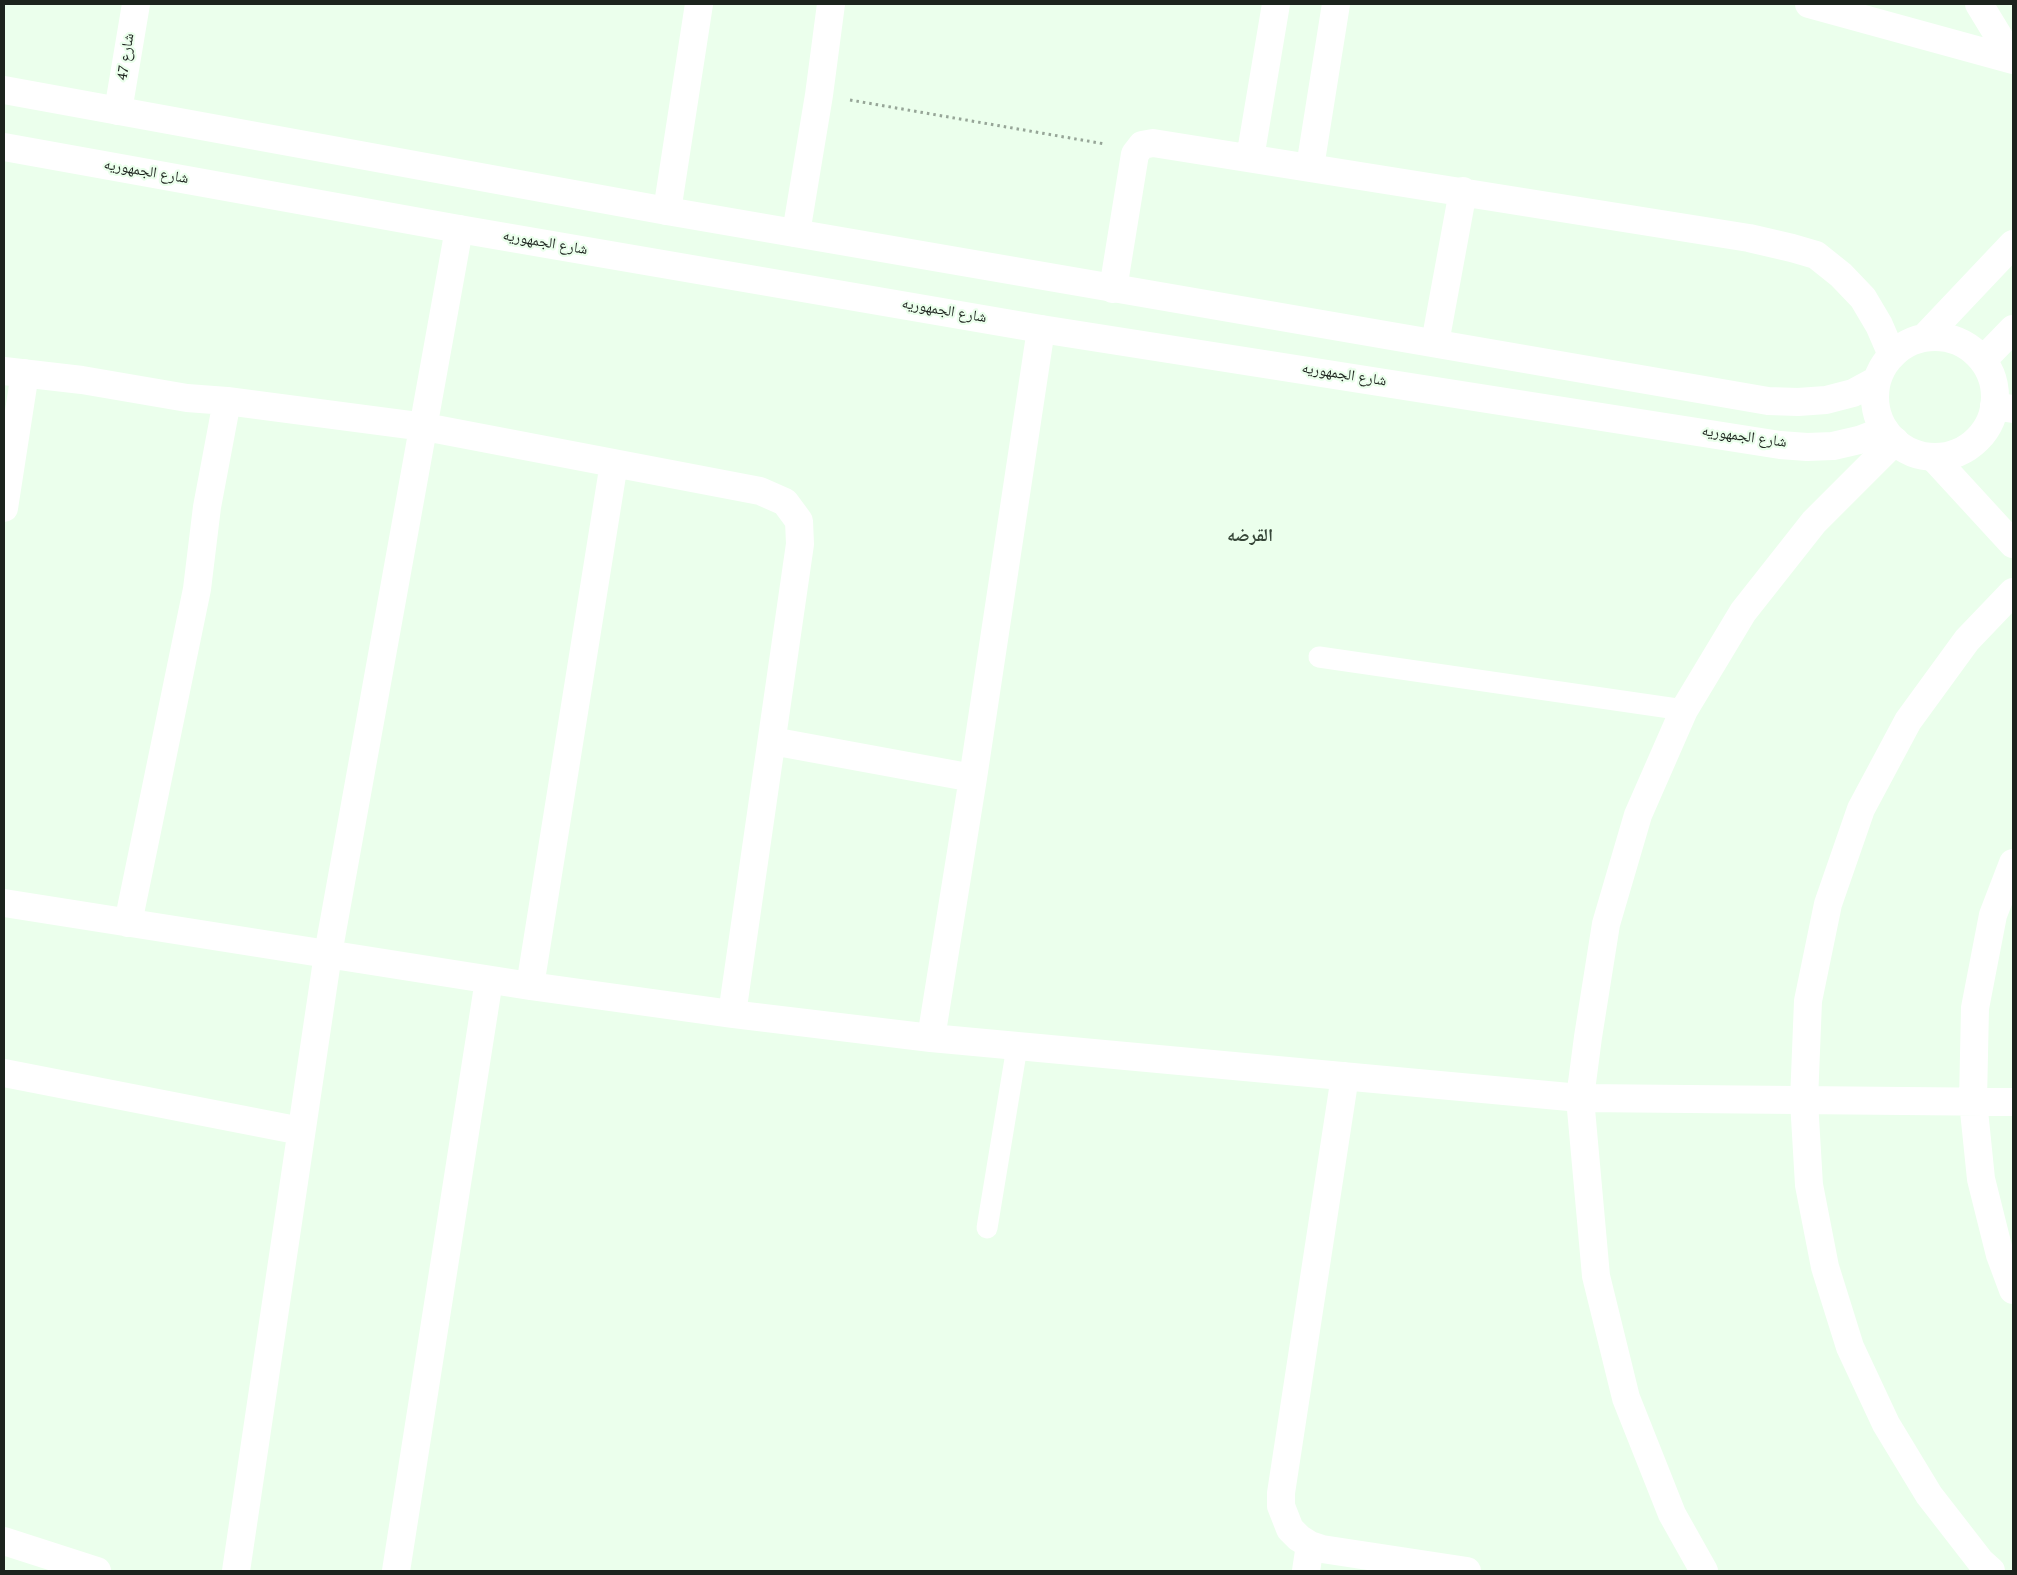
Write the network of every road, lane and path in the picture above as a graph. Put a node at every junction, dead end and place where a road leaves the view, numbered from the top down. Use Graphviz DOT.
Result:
graph roads {
  1 [pos="136,4"];
  2 [pos="831,4"];
  3 [pos="1276,4"];
  4 [pos="1336,4"];
  5 [pos="1809,4"];
  6 [pos="1979,4"];
  7 [pos="695,5"];
  8 [pos="2006,26"];
  9 [pos="2013,60"];
  10 [pos="4,90"];
  11 [pos="819,95"];
  12 [pos="118,111"];
  13 [pos="4,147"];
  14 [pos="1138,149"];
  15 [pos="1250,158"];
  16 [pos="1310,167"];
  17 [pos="1463,192"];
  18 [pos="667,211"];
  19 [pos="460,229"];
  20 [pos="796,233"];
  21 [pos="2013,244"];
  22 [pos="1113,289"];
  23 [pos="1041,329"];
  24 [pos="2013,329"];
  25 [pos="1924,338"];
  26 [pos="1435,343"];
  27 [pos="1892,355"];
  28 [pos="1982,360"];
  29 [pos="14,372"];
  30 [pos="1877,380"];
  31 [pos="227,401"];
  32 [pos="2004,408"];
  33 [pos="424,427"];
  34 [pos="1890,436"];
  35 [pos="1933,457"];
  36 [pos="614,463"];
  37 [pos="4,508"];
  38 [pos="2013,544"];
  39 [pos="2013,592"];
  40 [pos="1320,657"];
  41 [pos="1684,710"];
  42 [pos="772,741"];
  43 [pos="973,778"];
  44 [pos="2013,863"];
  45 [pos="4,903"];
  46 [pos="128,923"];
  47 [pos="328,954"];
  48 [pos="489,980"];
  49 [pos="530,986"];
  50 [pos="732,1014"];
  51 [pos="930,1038"];
  52 [pos="1017,1046"];
  53 [pos="4,1073"];
  54 [pos="1344,1076"];
  55 [pos="1580,1098"];
  56 [pos="1804,1101"];
  57 [pos="1973,1101"];
  58 [pos="2013,1102"];
  59 [pos="301,1131"];
  60 [pos="987,1228"];
  61 [pos="2013,1290"];
  62 [pos="4,1541"];
  63 [pos="1308,1558"];
  64 [pos="97,1571"];
  65 [pos="236,1571"];
  66 [pos="396,1571"];
  67 [pos="1467,1571"];
  68 [pos="1704,1571"];
  69 [pos="1991,1571"];
  1 -- 12 [label="street, شارع 47"];
  2 -- 11 [label="street"];
  3 -- 15 [label="street"];
  4 -- 16 [label="street"];
  5 -- 9 [label="street"];
  6 -- 8 [label="street"];
  7 -- 18 [label="street"];
  8 -- 9 [label="street"];
  10 -- 12 [label="street"];
  11 -- 14 [label="path"];
  11 -- 20 [label="street"];
  12 -- 18 [label="street"];
  13 -- 19 [label="street, شارع الجمهوريه"];
  14 -- 15 [label="street"];
  14 -- 22 [label="street"];
  15 -- 16 [label="street"];
  16 -- 17 [label="street"];
  17 -- 26 [label="street"];
  17 -- 27 [label="street"];
  18 -- 20 [label="street"];
  19 -- 23 [label="street, شارع الجمهوريه"];
  19 -- 33 [label="street"];
  20 -- 22 [label="street"];
  21 -- 25 [label="street"];
  22 -- 26 [label="street"];
  23 -- 34 [label="street, شارع الجمهوريه"];
  23 -- 43 [label="street"];
  24 -- 28 [label="street"];
  25 -- 27 [label="street"];
  25 -- 28 [label="street"];
  26 -- 30 [label="street"];
  27 -- 30 [label="street"];
  28 -- 32 [label="street"];
  29 -- 31 [label="street"];
  29 -- 37 [label="street"];
  30 -- 34 [label="street"];
  31 -- 33 [label="street"];
  31 -- 46 [label="street"];
  32 -- 35 [label="street"];
  33 -- 36 [label="street"];
  33 -- 47 [label="street"];
  34 -- 35 [label="street"];
  34 -- 41 [label="street"];
  35 -- 38 [label="street"];
  36 -- 42 [label="street"];
  36 -- 49 [label="street"];
  39 -- 56 [label="street"];
  40 -- 41 [label="lane"];
  41 -- 55 [label="street"];
  42 -- 43 [label="street"];
  42 -- 50 [label="street"];
  43 -- 51 [label="street"];
  44 -- 57 [label="street"];
  45 -- 46 [label="street"];
  46 -- 47 [label="street"];
  47 -- 48 [label="street"];
  47 -- 59 [label="street"];
  48 -- 49 [label="street"];
  48 -- 66 [label="street"];
  49 -- 50 [label="street"];
  50 -- 51 [label="street"];
  51 -- 52 [label="street"];
  52 -- 54 [label="street"];
  52 -- 60 [label="lane"];
  53 -- 59 [label="street"];
  54 -- 55 [label="street"];
  54 -- 63 [label="street"];
  55 -- 56 [label="street"];
  55 -- 68 [label="street"];
  56 -- 57 [label="street"];
  56 -- 69 [label="street"];
  57 -- 58 [label="street"];
  57 -- 61 [label="street"];
  59 -- 65 [label="street"];
  62 -- 64 [label="street"];
  63 -- 67 [label="street"];
}
